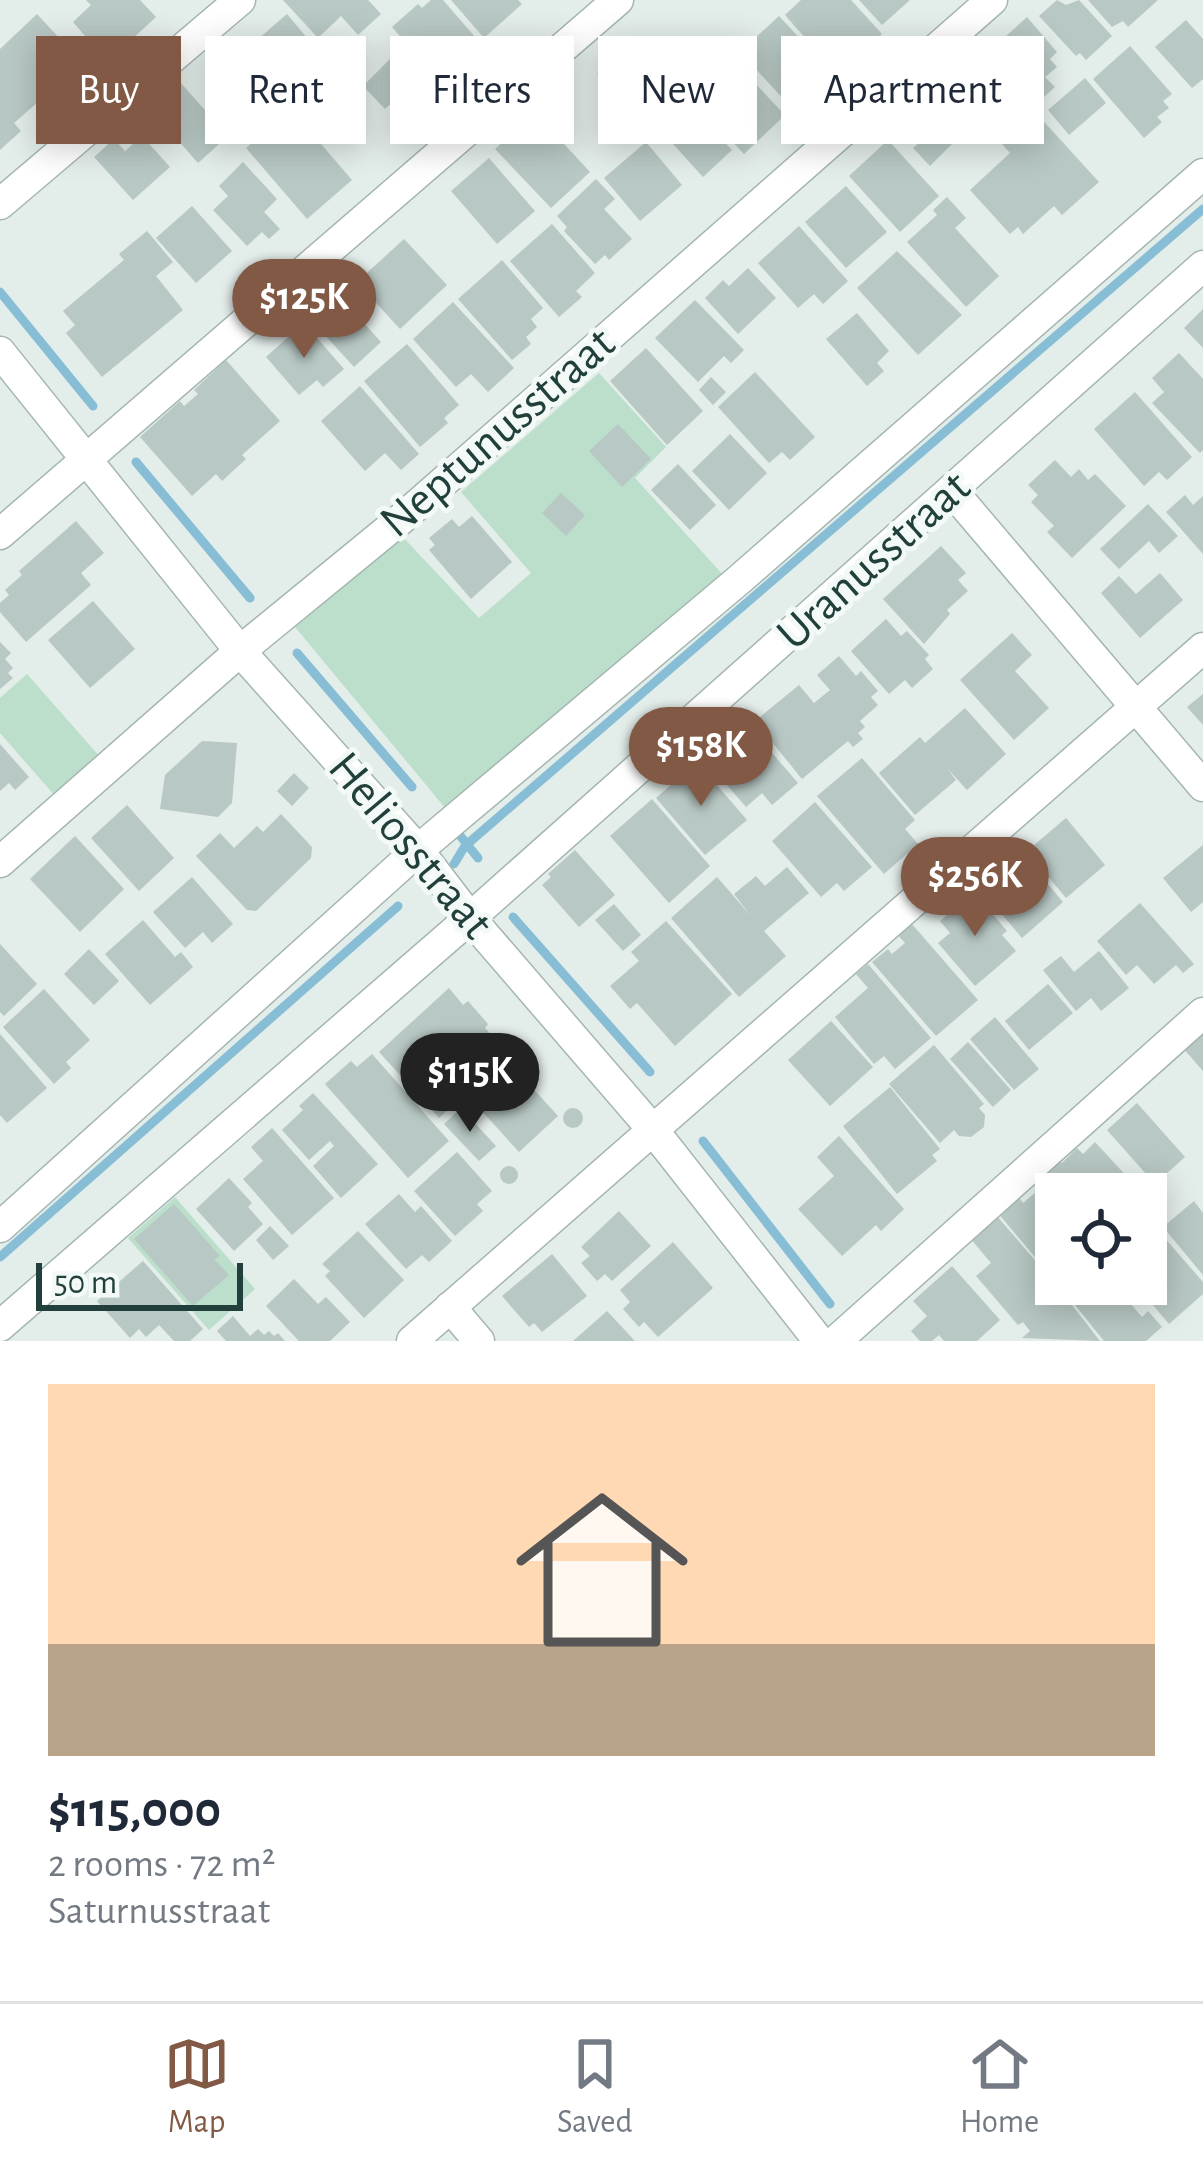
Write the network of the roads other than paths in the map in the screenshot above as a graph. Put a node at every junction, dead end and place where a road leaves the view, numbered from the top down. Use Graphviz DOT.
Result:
graph roads {
  1 [pos="240,0"];
  2 [pos="618,0"];
  3 [pos="992,0"];
  4 [pos="1203,174"];
  5 [pos="0,204"];
  6 [pos="1203,266"];
  7 [pos="0,352"];
  8 [pos="85,459"];
  9 [pos="953,492"];
  10 [pos="0,534"];
  11 [pos="1203,648"];
  12 [pos="240,651"];
  13 [pos="1136,707"];
  14 [pos="1203,786"];
  15 [pos="418,850"];
  16 [pos="0,862"];
  17 [pos="470,918"];
  18 [pos="1203,1013"];
  19 [pos="653,1130"];
  20 [pos="0,1227"];
  21 [pos="451,1307"];
  22 [pos="0,1326"];
  23 [pos="412,1341"];
  24 [pos="479,1341"];
  25 [pos="819,1341"];
  26 [pos="836,1341"];
  1 -- 5 [label="street"];
  2 -- 8 [label="street"];
  3 -- 12 [label="street, Neptunusstraat"];
  4 -- 15 [label="street, Uranusstraat"];
  6 -- 9 [label="street, Uranusstraat"];
  7 -- 8 [label="street, Heliosstraat"];
  8 -- 10 [label="street"];
  8 -- 12 [label="street, Heliosstraat"];
  9 -- 13 [label="street"];
  9 -- 17 [label="street, Uranusstraat"];
  11 -- 13 [label="street"];
  12 -- 15 [label="street, Heliosstraat"];
  12 -- 16 [label="street, Neptunusstraat"];
  13 -- 14 [label="street"];
  13 -- 19 [label="street"];
  15 -- 17 [label="street, Heliosstraat"];
  15 -- 20 [label="street, Uranusstraat"];
  17 -- 19 [label="street, Heliosstraat"];
  17 -- 22 [label="street, Uranusstraat"];
  18 -- 26 [label="street"];
  19 -- 21 [label="street"];
  19 -- 25 [label="street, Heliosstraat"];
  21 -- 23 [label="street"];
  21 -- 24 [label="street"];
}
